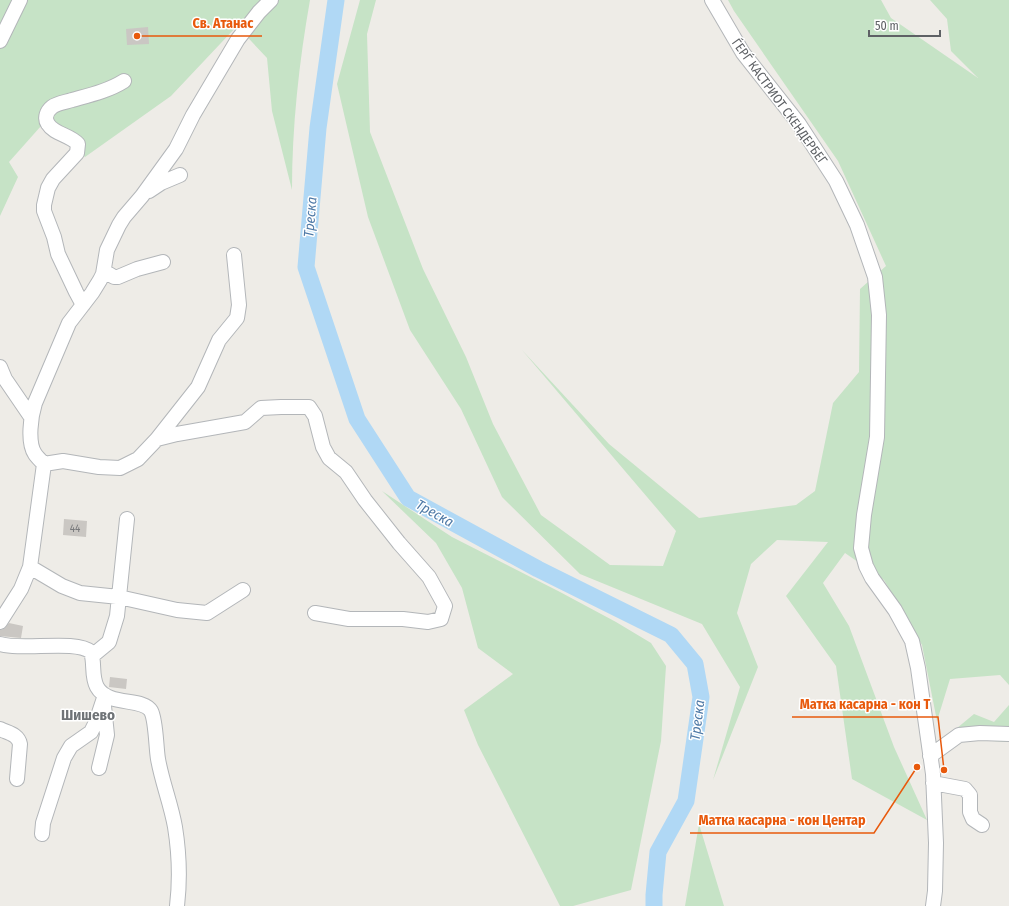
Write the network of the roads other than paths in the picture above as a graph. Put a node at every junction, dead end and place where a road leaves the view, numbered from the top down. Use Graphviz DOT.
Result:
graph roads {
  1 [pos="20,0"];
  2 [pos="271,0"];
  3 [pos="712,0"];
  4 [pos="0,40"];
  5 [pos="124,81"];
  6 [pos="180,174"];
  7 [pos="142,196"];
  8 [pos="234,255"];
  9 [pos="163,262"];
  10 [pos="103,274"];
  11 [pos="83,305"];
  12 [pos="2,376"];
  13 [pos="30,417"];
  14 [pos="157,439"];
  15 [pos="44,464"];
  16 [pos="127,519"];
  17 [pos="30,568"];
  18 [pos="243,590"];
  19 [pos="119,597"];
  20 [pos="315,612"];
  21 [pos="0,622"];
  22 [pos="0,644"];
  23 [pos="92,656"];
  24 [pos="105,695"];
  25 [pos="0,730"];
  26 [pos="1009,734"];
  27 [pos="930,756"];
  28 [pos="99,768"];
  29 [pos="17,779"];
  30 [pos="933,783"];
  31 [pos="982,825"];
  32 [pos="42,834"];
  33 [pos="177,906"];
  34 [pos="933,906"];
  1 -- 4 [label="street"];
  2 -- 7 [label="street"];
  3 -- 27 [label="street, ЃЕРЃ КАСТРИОТ СКЕНДЕРБЕГ"];
  5 -- 11 [label="street"];
  6 -- 7 [label="street"];
  7 -- 10 [label="street"];
  8 -- 14 [label="street"];
  9 -- 10 [label="street"];
  10 -- 11 [label="street"];
  11 -- 13 [label="street"];
  12 -- 13 [label="street"];
  13 -- 15 [label="street"];
  14 -- 15 [label="street"];
  14 -- 20 [label="street"];
  15 -- 17 [label="street"];
  16 -- 19 [label="street"];
  17 -- 19 [label="street"];
  17 -- 21 [label="street"];
  18 -- 19 [label="street"];
  19 -- 23 [label="street"];
  22 -- 23 [label="street"];
  23 -- 24 [label="street"];
  24 -- 28 [label="street"];
  24 -- 32 [label="street"];
  24 -- 33 [label="street"];
  25 -- 29 [label="street"];
  26 -- 27 [label="street"];
  27 -- 30 [label="street, ЃЕРЃ КАСТРИОТ СКЕНДЕРБЕГ"];
  30 -- 31 [label="street"];
  30 -- 34 [label="street, ЃЕРЃ КАСТРИОТ СКЕНДЕРБЕГ"];
}
